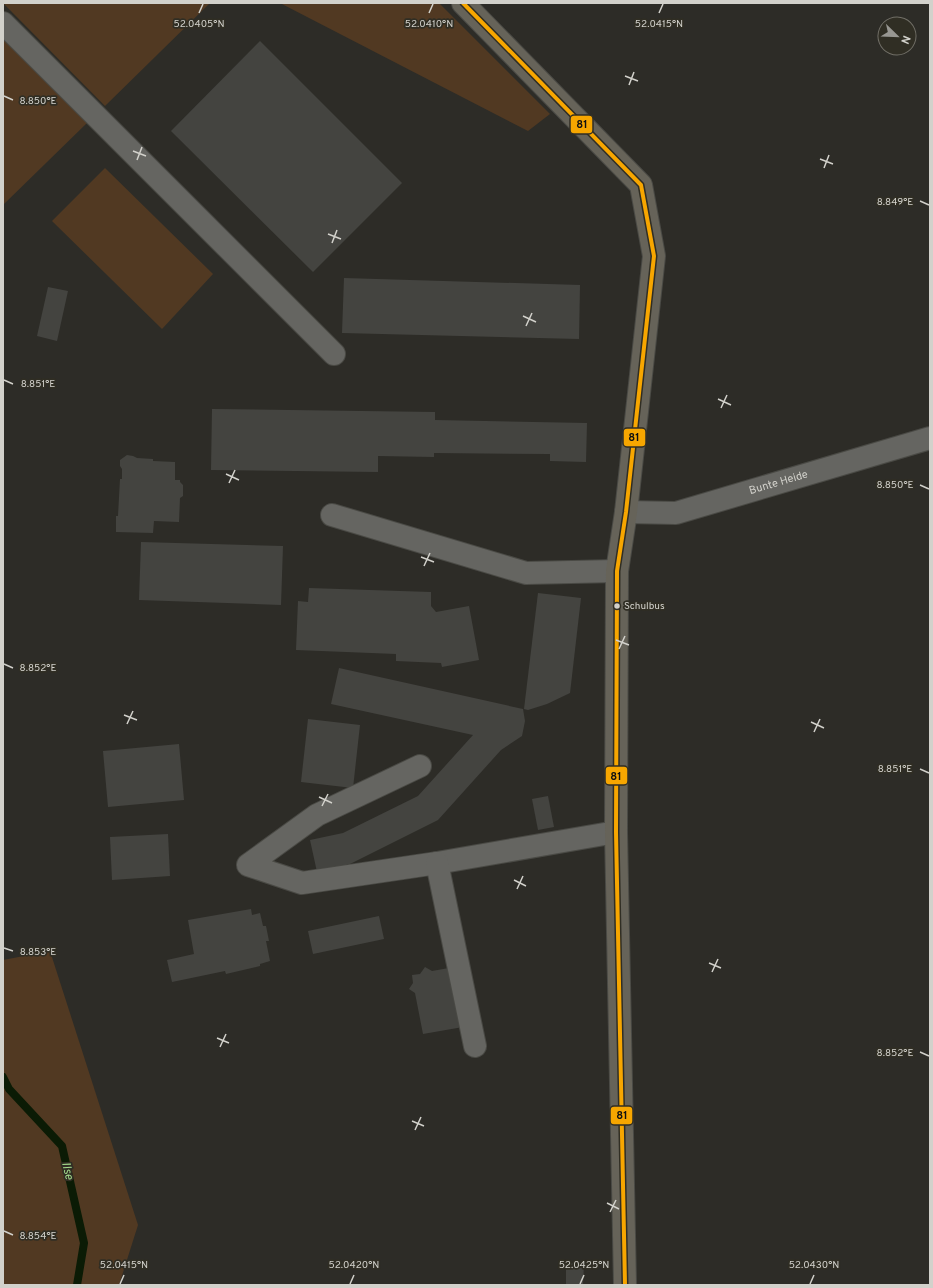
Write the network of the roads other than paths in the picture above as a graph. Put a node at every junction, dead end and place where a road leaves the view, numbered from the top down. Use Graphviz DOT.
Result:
graph roads {
  1 [pos="463,3"];
  2 [pos="3,23"];
  3 [pos="334,354"];
  4 [pos="930,438"];
  5 [pos="626,512"];
  6 [pos="332,515"];
  7 [pos="616,571"];
  8 [pos="420,766"];
  9 [pos="616,832"];
  10 [pos="437,863"];
  11 [pos="475,1046"];
  12 [pos="625,1285"];
  1 -- 5 [label="main road"];
  2 -- 3 [label="street"];
  4 -- 5 [label="street, Bunte Heide"];
  5 -- 7 [label="main road"];
  6 -- 7 [label="street"];
  7 -- 9 [label="main road"];
  8 -- 10 [label="street"];
  9 -- 10 [label="street"];
  9 -- 12 [label="main road"];
  10 -- 11 [label="street"];
}
